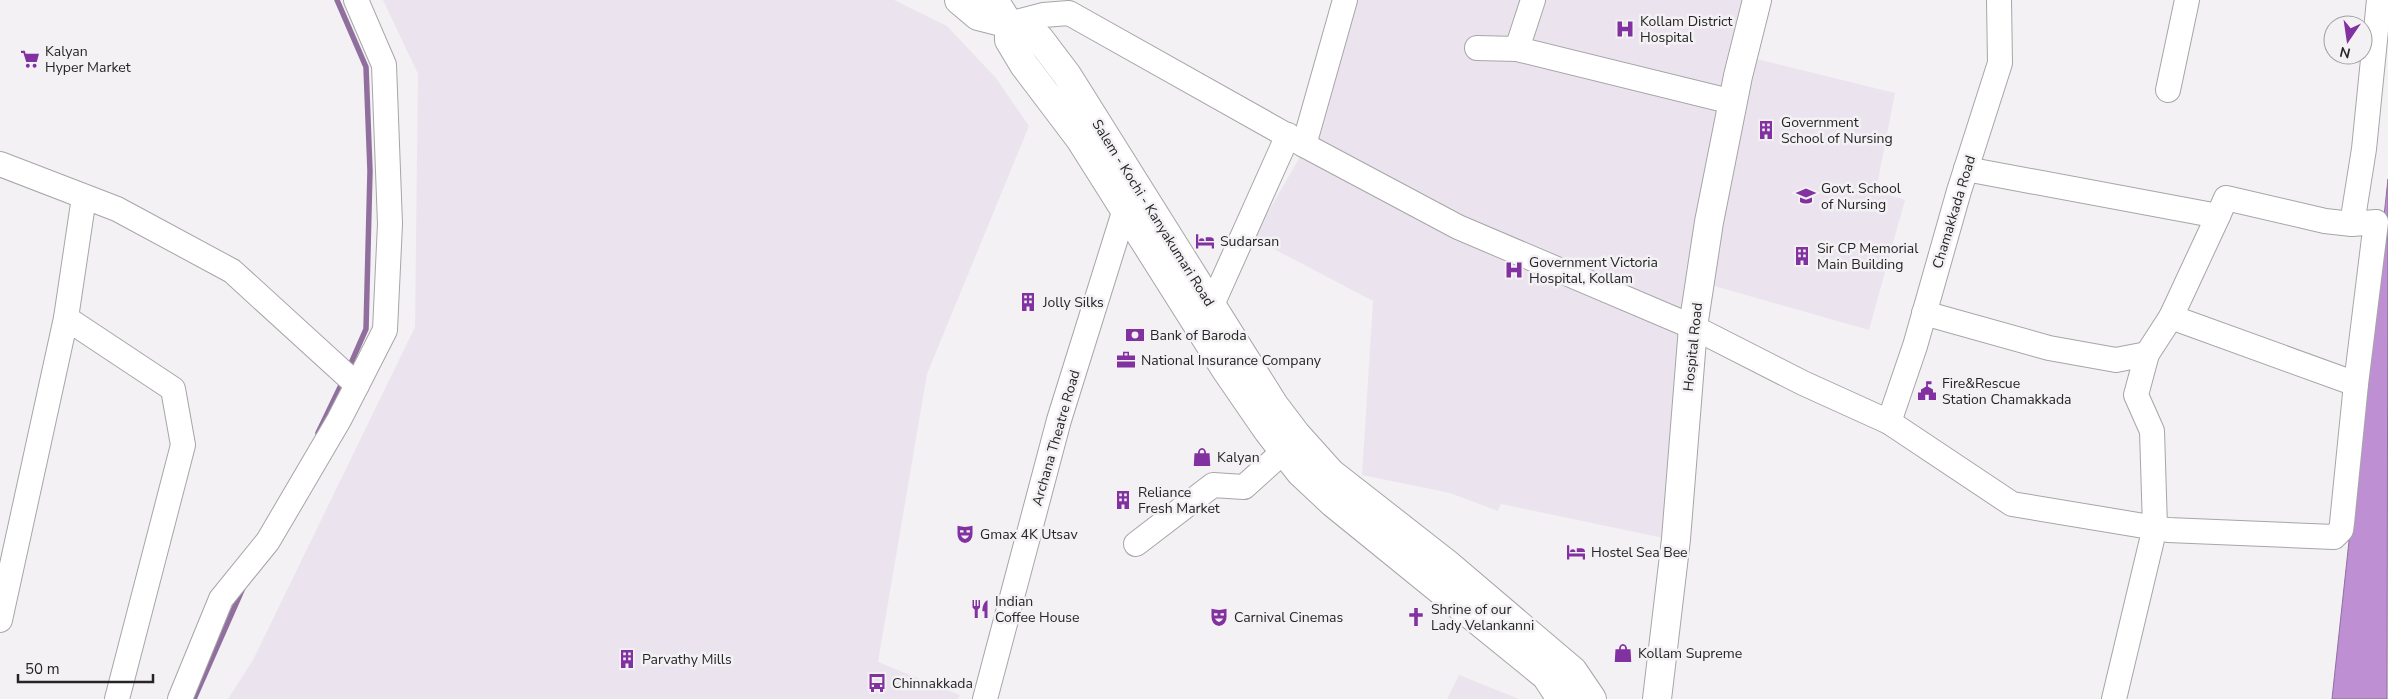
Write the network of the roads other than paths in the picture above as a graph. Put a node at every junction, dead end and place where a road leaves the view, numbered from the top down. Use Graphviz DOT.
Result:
graph roads {
  1 [pos="356,0"];
  2 [pos="960,0"];
  3 [pos="994,0"];
  4 [pos="1345,0"];
  5 [pos="1533,0"];
  6 [pos="1758,0"];
  7 [pos="1998,0"];
  8 [pos="2187,0"];
  9 [pos="2379,0"];
  10 [pos="1073,7"];
  11 [pos="1009,24"];
  12 [pos="1477,48"];
  13 [pos="1517,49"];
  14 [pos="2168,90"];
  15 [pos="1733,102"];
  16 [pos="1296,140"];
  17 [pos="0,164"];
  18 [pos="1966,169"];
  19 [pos="84,197"];
  20 [pos="1125,209"];
  21 [pos="2218,216"];
  22 [pos="2352,224"];
  23 [pos="1211,306"];
  24 [pos="1924,313"];
  25 [pos="2171,317"];
  26 [pos="66,318"];
  27 [pos="1693,327"];
  28 [pos="2147,354"];
  29 [pos="2356,384"];
  30 [pos="357,385"];
  31 [pos="1889,422"];
  32 [pos="1284,451"];
  33 [pos="2155,527"];
  34 [pos="1136,544"];
  35 [pos="0,620"];
  36 [pos="117,699"];
  37 [pos="180,699"];
  38 [pos="985,699"];
  39 [pos="1561,699"];
  40 [pos="1592,699"];
  41 [pos="1657,699"];
  42 [pos="2114,699"];
  1 -- 30 [label="street"];
  2 -- 11 [label="main road, Salem - Kochi - Kanyakumari Road"];
  3 -- 11 [label="main road, Salem - Kochi - Kanyakumari Road"];
  4 -- 16 [label="street"];
  5 -- 13 [label="street"];
  6 -- 15 [label="main road, Hospital Road"];
  7 -- 18 [label="street, Chamakkada Road"];
  8 -- 14 [label="street"];
  9 -- 22 [label="street"];
  10 -- 11 [label="street"];
  10 -- 16 [label="street"];
  11 -- 20 [label="main road, Salem - Kochi - Kanyakumari Road"];
  11 -- 23 [label="main road, Salem - Kochi - Kanyakumari Road"];
  12 -- 13 [label="street"];
  13 -- 15 [label="street"];
  15 -- 27 [label="main road, Hospital Road"];
  16 -- 23 [label="street"];
  16 -- 27 [label="street"];
  17 -- 19 [label="street"];
  18 -- 21 [label="street"];
  18 -- 24 [label="street, Chamakkada Road"];
  19 -- 26 [label="street"];
  19 -- 30 [label="street"];
  20 -- 32 [label="main road, Salem - Kochi - Kanyakumari Road"];
  20 -- 38 [label="street, Archana Theatre Road"];
  21 -- 22 [label="street"];
  21 -- 25 [label="street"];
  22 -- 29 [label="street"];
  23 -- 40 [label="main road, Salem - Kochi - Kanyakumari Road"];
  24 -- 28 [label="street"];
  24 -- 31 [label="street, Chamakkada Road"];
  25 -- 28 [label="street"];
  25 -- 29 [label="street"];
  26 -- 35 [label="street"];
  26 -- 36 [label="street"];
  27 -- 31 [label="street"];
  27 -- 41 [label="main road, Hospital Road"];
  28 -- 33 [label="street"];
  29 -- 33 [label="street"];
  30 -- 37 [label="street"];
  31 -- 33 [label="street"];
  32 -- 34 [label="street"];
  32 -- 39 [label="main road, Salem - Kochi - Kanyakumari Road"];
  33 -- 42 [label="street"];
}
